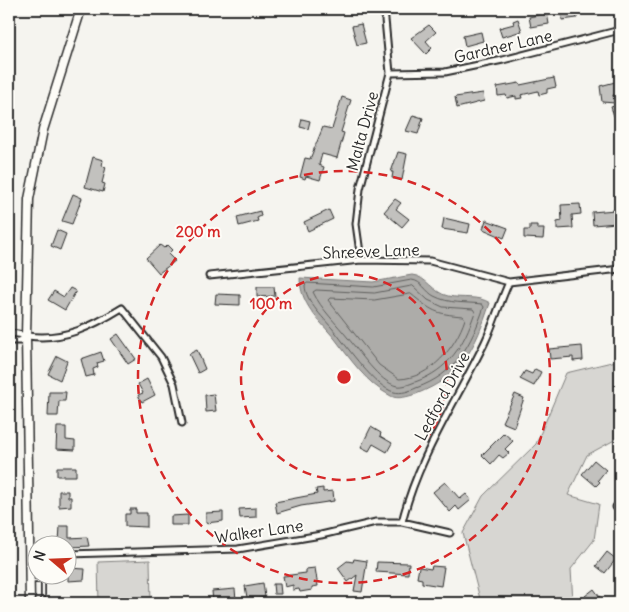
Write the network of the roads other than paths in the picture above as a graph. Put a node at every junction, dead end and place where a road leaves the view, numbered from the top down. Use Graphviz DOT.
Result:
graph roads {
  1 [pos="81,9"];
  2 [pos="384,9"];
  3 [pos="620,30"];
  4 [pos="390,73"];
  5 [pos="360,260"];
  6 [pos="620,269"];
  7 [pos="209,276"];
  8 [pos="509,282"];
  9 [pos="9,333"];
  10 [pos="26,336"];
  11 [pos="9,341"];
  12 [pos="182,423"];
  13 [pos="402,522"];
  14 [pos="450,533"];
  15 [pos="32,534"];
  16 [pos="78,554"];
  17 [pos="29,584"];
  18 [pos="43,584"];
  19 [pos="30,603"];
  20 [pos="43,603"];
  1 -- 10 [label="street"];
  2 -- 4 [label="street, Malta Drive"];
  3 -- 4 [label="street, Gardner Lane"];
  4 -- 5 [label="street, Malta Drive"];
  5 -- 7 [label="street, Shreeve Lane"];
  5 -- 8 [label="street, Shreeve Lane"];
  6 -- 8 [label="street, Shreeve Lane"];
  8 -- 13 [label="street, Ledford Drive"];
  9 -- 10 [label="street"];
  10 -- 11 [label="street"];
  10 -- 12 [label="street"];
  10 -- 15 [label="street"];
  13 -- 14 [label="street, Walker Lane"];
  13 -- 16 [label="street, Walker Lane"];
  17 -- 19 [label="street"];
  18 -- 20 [label="lane"];
}
